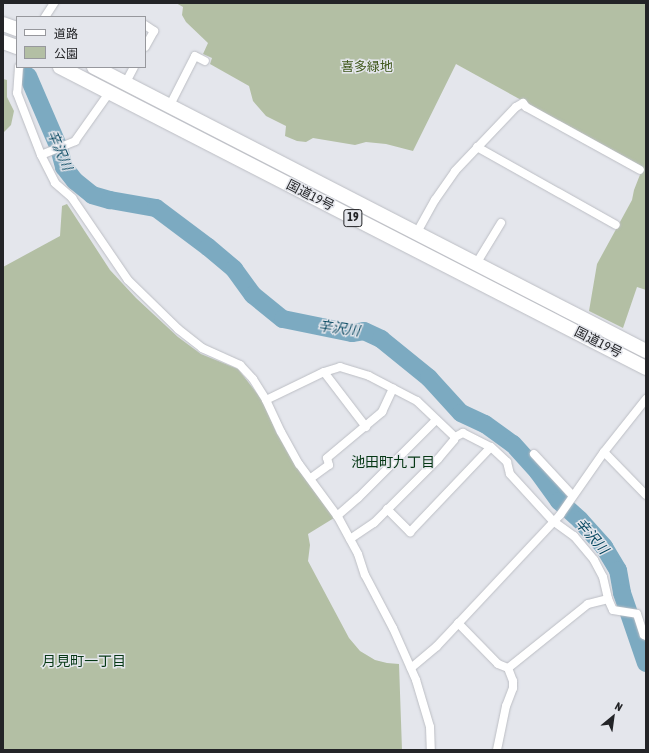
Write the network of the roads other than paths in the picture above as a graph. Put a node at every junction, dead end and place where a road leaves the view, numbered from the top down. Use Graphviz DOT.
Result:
graph roads {
  1 [pos="54,3"];
  2 [pos="47,16"];
  3 [pos="3,24"];
  4 [pos="146,26"];
  5 [pos="16,29"];
  6 [pos="3,42"];
  7 [pos="146,45"];
  8 [pos="16,47"];
  9 [pos="205,61"];
  10 [pos="19,68"];
  11 [pos="62,68"];
  12 [pos="96,68"];
  13 [pos="133,68"];
  14 [pos="125,84"];
  15 [pos="109,93"];
  16 [pos="169,107"];
  17 [pos="477,147"];
  18 [pos="41,155"];
  19 [pos="640,170"];
  20 [pos="501,223"];
  21 [pos="616,225"];
  22 [pos="416,234"];
  23 [pos="476,264"];
  24 [pos="646,351"];
  25 [pos="646,368"];
  26 [pos="324,372"];
  27 [pos="394,388"];
  28 [pos="646,399"];
  29 [pos="266,400"];
  30 [pos="436,420"];
  31 [pos="366,427"];
  32 [pos="454,437"];
  33 [pos="490,447"];
  34 [pos="604,452"];
  35 [pos="534,454"];
  36 [pos="311,478"];
  37 [pos="646,495"];
  38 [pos="572,497"];
  39 [pos="387,509"];
  40 [pos="337,516"];
  41 [pos="553,521"];
  42 [pos="350,539"];
  43 [pos="608,599"];
  44 [pos="458,623"];
  45 [pos="646,636"];
  46 [pos="411,668"];
  47 [pos="508,668"];
  48 [pos="431,750"];
  49 [pos="497,750"];
  1 -- 2 [label="street"];
  3 -- 5 [label="highway"];
  4 -- 7 [label="street"];
  6 -- 8 [label="highway"];
  9 -- 16 [label="street"];
  10 -- 18 [label="street"];
  11 -- 15 [label="highway, 国道19号 / 19"];
  12 -- 14 [label="highway, 国道19号 / 19"];
  13 -- 14 [label="street"];
  14 -- 16 [label="highway, 国道19号 / 19"];
  15 -- 18 [label="street"];
  15 -- 25 [label="highway, 国道19号 / 19"];
  16 -- 22 [label="highway, 国道19号 / 19"];
  17 -- 19 [label="street"];
  17 -- 21 [label="street"];
  17 -- 22 [label="street"];
  18 -- 29 [label="street"];
  20 -- 23 [label="street"];
  22 -- 23 [label="highway, 国道19号 / 19"];
  23 -- 24 [label="highway, 国道19号 / 19"];
  26 -- 27 [label="street"];
  26 -- 29 [label="street"];
  26 -- 31 [label="street"];
  27 -- 30 [label="street"];
  27 -- 31 [label="street"];
  28 -- 34 [label="street"];
  29 -- 36 [label="street"];
  30 -- 32 [label="street"];
  30 -- 40 [label="street"];
  31 -- 36 [label="street"];
  32 -- 33 [label="street"];
  32 -- 39 [label="street"];
  33 -- 39 [label="street"];
  33 -- 41 [label="street"];
  34 -- 37 [label="street"];
  34 -- 38 [label="street"];
  35 -- 38 [label="street"];
  36 -- 40 [label="street"];
  38 -- 41 [label="street"];
  39 -- 42 [label="street"];
  40 -- 42 [label="street"];
  41 -- 43 [label="street"];
  41 -- 44 [label="street"];
  42 -- 46 [label="street"];
  43 -- 45 [label="street"];
  43 -- 47 [label="street"];
  44 -- 46 [label="street"];
  44 -- 47 [label="street"];
  46 -- 48 [label="street"];
  47 -- 49 [label="street"];
}
